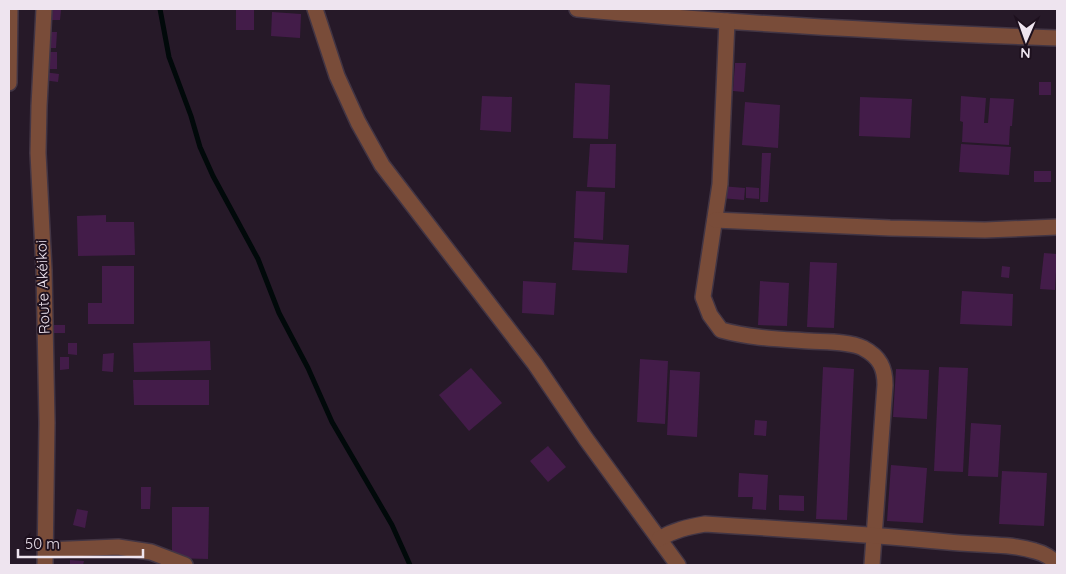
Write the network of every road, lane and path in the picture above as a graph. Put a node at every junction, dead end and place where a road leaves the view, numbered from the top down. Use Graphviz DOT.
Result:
graph roads {
  1 [pos="10,9"];
  2 [pos="44,9"];
  3 [pos="315,9"];
  4 [pos="577,9"];
  5 [pos="727,21"];
  6 [pos="1057,38"];
  7 [pos="9,83"];
  8 [pos="715,220"];
  9 [pos="1057,227"];
  10 [pos="874,535"];
  11 [pos="659,539"];
  12 [pos="46,550"];
  13 [pos="151,559"];
  14 [pos="45,565"];
  15 [pos="185,565"];
  16 [pos="678,565"];
  17 [pos="872,565"];
  18 [pos="1057,565"];
  1 -- 7 [label="street"];
  2 -- 12 [label="street, Route Akéikoi"];
  3 -- 11 [label="street"];
  4 -- 5 [label="street"];
  5 -- 6 [label="street"];
  5 -- 8 [label="street"];
  8 -- 9 [label="street"];
  8 -- 10 [label="street"];
  10 -- 11 [label="street"];
  10 -- 17 [label="street"];
  10 -- 18 [label="street"];
  11 -- 16 [label="street"];
  12 -- 13 [label="street"];
  12 -- 14 [label="street, Route Akéikoi"];
  13 -- 15 [label="street"];
}
